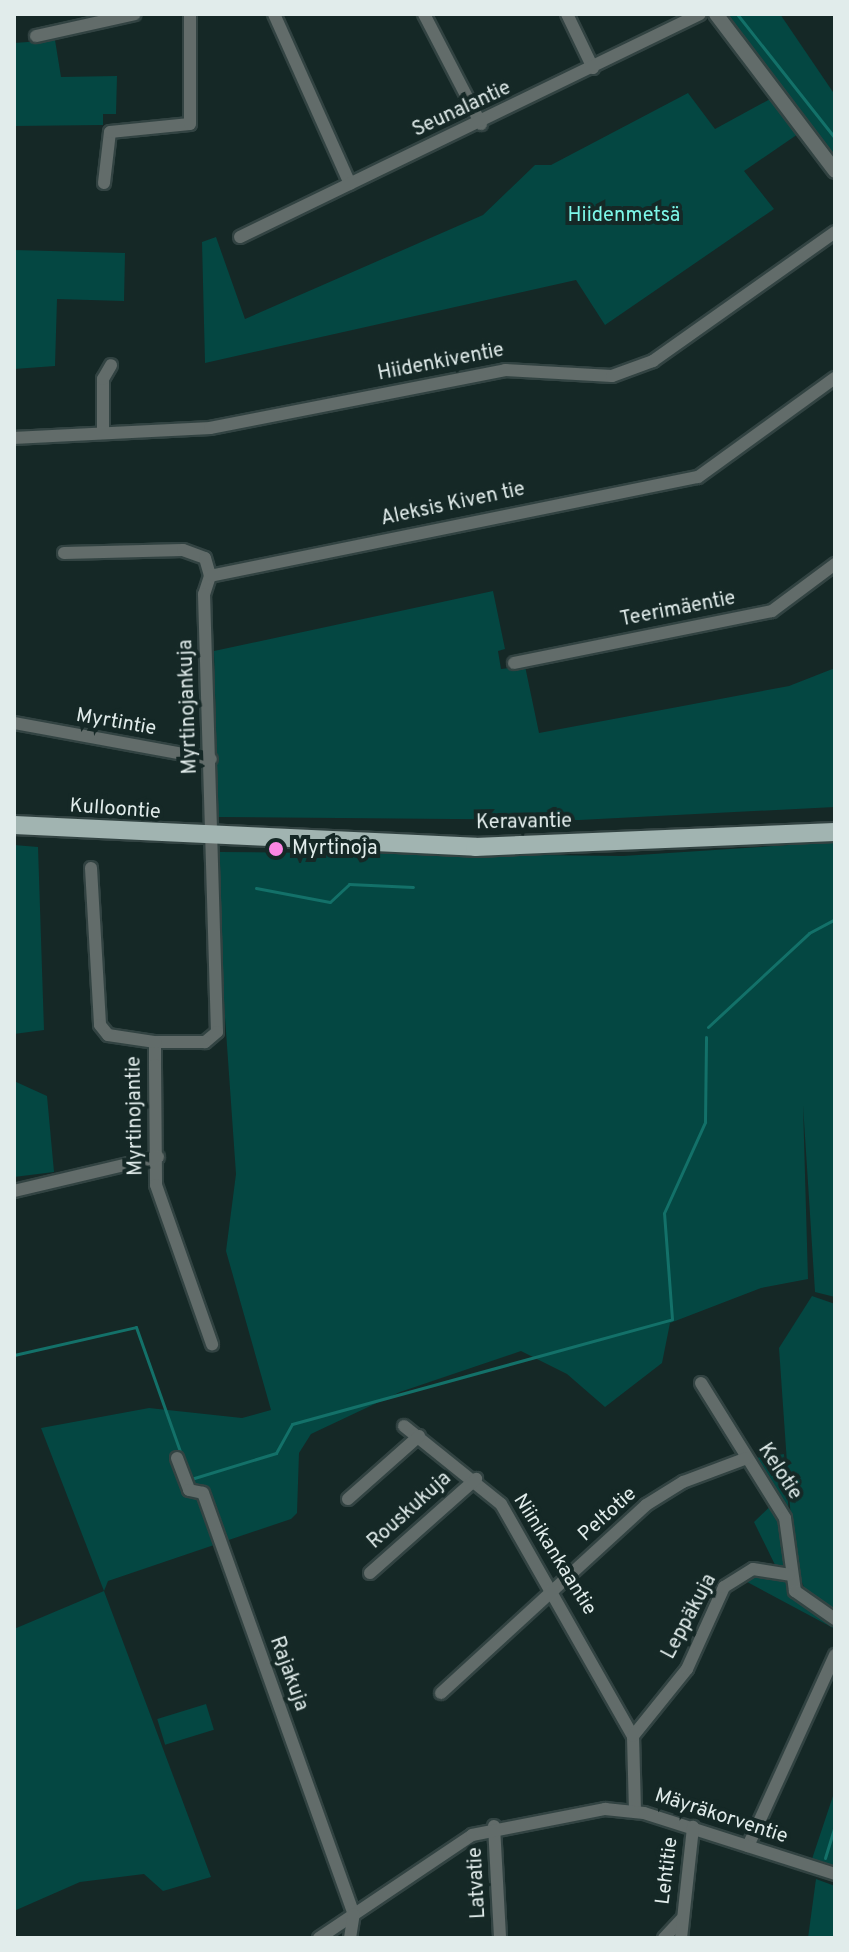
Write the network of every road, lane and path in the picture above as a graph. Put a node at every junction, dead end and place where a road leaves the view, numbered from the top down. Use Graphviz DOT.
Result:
graph roads {
  1 [pos="190,14"];
  2 [pos="274,14"];
  3 [pos="424,14"];
  4 [pos="567,14"];
  5 [pos="700,14"];
  6 [pos="716,14"];
  7 [pos="129,15"];
  8 [pos="36,36"];
  9 [pos="593,68"];
  10 [pos="481,124"];
  11 [pos="835,171"];
  12 [pos="104,183"];
  13 [pos="350,184"];
  14 [pos="835,232"];
  15 [pos="240,237"];
  16 [pos="111,365"];
  17 [pos="835,378"];
  18 [pos="103,433"];
  19 [pos="14,438"];
  20 [pos="64,553"];
  21 [pos="835,564"];
  22 [pos="210,576"];
  23 [pos="514,663"];
  24 [pos="14,723"];
  25 [pos="211,759"];
  26 [pos="14,825"];
  27 [pos="835,832"];
  28 [pos="214,839"];
  29 [pos="91,868"];
  30 [pos="155,1042"];
  31 [pos="158,1157"];
  32 [pos="14,1191"];
  33 [pos="212,1344"];
  34 [pos="701,1383"];
  35 [pos="404,1426"];
  36 [pos="419,1436"];
  37 [pos="177,1458"];
  38 [pos="747,1458"];
  39 [pos="476,1479"];
  40 [pos="348,1499"];
  41 [pos="370,1573"];
  42 [pos="789,1575"];
  43 [pos="555,1592"];
  44 [pos="835,1619"];
  45 [pos="835,1655"];
  46 [pos="441,1693"];
  47 [pos="633,1736"];
  48 [pos="635,1812"];
  49 [pos="494,1826"];
  50 [pos="693,1827"];
  51 [pos="748,1846"];
  52 [pos="835,1874"];
  53 [pos="354,1914"];
  54 [pos="682,1919"];
  55 [pos="319,1938"];
  56 [pos="350,1938"];
  57 [pos="500,1938"];
  58 [pos="664,1938"];
  59 [pos="681,1938"];
  1 -- 12 [label="street"];
  2 -- 13 [label="street"];
  3 -- 10 [label="street"];
  4 -- 9 [label="street"];
  5 -- 9 [label="street, Seunalantie"];
  6 -- 11 [label="street"];
  7 -- 8 [label="street"];
  9 -- 10 [label="street, Seunalantie"];
  10 -- 13 [label="street, Seunalantie"];
  13 -- 15 [label="street, Seunalantie"];
  14 -- 18 [label="street, Hiidenkiventie"];
  16 -- 18 [label="street"];
  17 -- 22 [label="street, Aleksis Kiven tie"];
  18 -- 19 [label="street, Hiidenkiventie"];
  20 -- 22 [label="street"];
  21 -- 23 [label="street, Teerimäentie"];
  22 -- 25 [label="street, Myrtinojankuja"];
  24 -- 25 [label="street, Myrtintie"];
  25 -- 28 [label="street, Myrtinojankuja"];
  26 -- 28 [label="main road, Kulloontie"];
  27 -- 28 [label="main road, Keravantie"];
  28 -- 30 [label="street, Myrtinojantie"];
  29 -- 30 [label="street"];
  30 -- 31 [label="street, Myrtinojantie"];
  31 -- 32 [label="street"];
  31 -- 33 [label="street, Myrtinojantie"];
  34 -- 38 [label="street, Kelotie"];
  35 -- 36 [label="street, Niinikankaantie"];
  36 -- 39 [label="street, Niinikankaantie"];
  36 -- 40 [label="street"];
  37 -- 53 [label="street, Rajakuja"];
  38 -- 42 [label="street, Kelotie"];
  38 -- 43 [label="street, Peltotie"];
  39 -- 41 [label="street, Rouskukuja"];
  39 -- 43 [label="street, Niinikankaantie"];
  42 -- 44 [label="street"];
  42 -- 47 [label="street, Leppäkuja"];
  43 -- 46 [label="street, Peltotie"];
  43 -- 47 [label="street, Niinikankaantie"];
  45 -- 51 [label="street"];
  47 -- 48 [label="street"];
  48 -- 49 [label="street, Mäyräkorventie"];
  48 -- 50 [label="street, Mäyräkorventie"];
  49 -- 53 [label="street, Mäyräkorventie"];
  49 -- 57 [label="street, Latvatie"];
  50 -- 51 [label="street, Mäyräkorventie"];
  50 -- 54 [label="street, Lehtitie"];
  51 -- 52 [label="street, Mäyräkorventie"];
  53 -- 55 [label="street, Mäyräkorventie"];
  53 -- 56 [label="street"];
  54 -- 58 [label="street, Lehtitie"];
  54 -- 59 [label="street, Lehtitie"];
}
